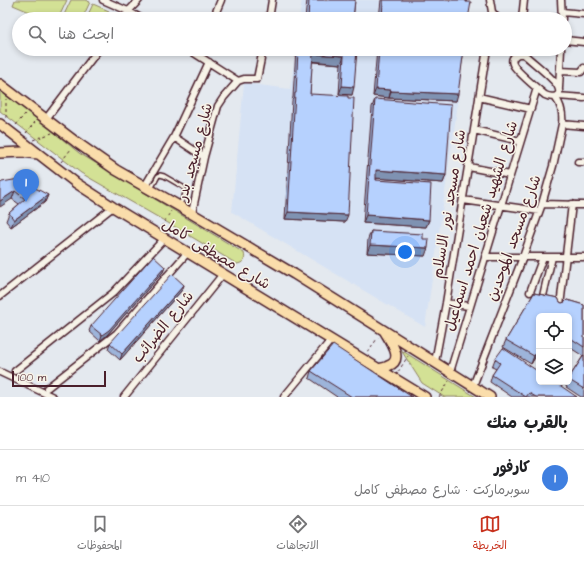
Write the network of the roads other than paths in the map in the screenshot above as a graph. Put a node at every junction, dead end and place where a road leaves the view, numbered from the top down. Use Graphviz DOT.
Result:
graph roads {
  1 [pos="103,0"];
  2 [pos="139,0"];
  3 [pos="221,0"];
  4 [pos="490,0"];
  5 [pos="524,0"];
  6 [pos="560,0"];
  7 [pos="270,1"];
  8 [pos="128,11"];
  9 [pos="216,12"];
  10 [pos="269,12"];
  11 [pos="492,12"];
  12 [pos="523,12"];
  13 [pos="562,12"];
  14 [pos="572,13"];
  15 [pos="584,14"];
  16 [pos="572,41"];
  17 [pos="584,42"];
  18 [pos="93,56"];
  19 [pos="203,56"];
  20 [pos="262,56"];
  21 [pos="486,56"];
  22 [pos="515,56"];
  23 [pos="526,56"];
  24 [pos="561,56"];
  25 [pos="209,62"];
  26 [pos="584,68"];
  27 [pos="560,71"];
  28 [pos="238,81"];
  29 [pos="3,86"];
  30 [pos="537,88"];
  31 [pos="559,88"];
  32 [pos="480,97"];
  33 [pos="556,97"];
  34 [pos="584,98"];
  35 [pos="531,109"];
  36 [pos="44,117"];
  37 [pos="562,124"];
  38 [pos="584,126"];
  39 [pos="5,128"];
  40 [pos="474,130"];
  41 [pos="174,137"];
  42 [pos="520,141"];
  43 [pos="0,153"];
  44 [pos="40,155"];
  45 [pos="204,157"];
  46 [pos="469,166"];
  47 [pos="510,175"];
  48 [pos="148,188"];
  49 [pos="463,200"];
  50 [pos="542,204"];
  51 [pos="572,204"];
  52 [pos="178,205"];
  53 [pos="584,205"];
  54 [pos="500,206"];
  55 [pos="113,207"];
  56 [pos="539,211"];
  57 [pos="192,213"];
  58 [pos="161,236"];
  59 [pos="188,252"];
  60 [pos="485,257"];
  61 [pos="523,257"];
  62 [pos="543,257"];
  63 [pos="552,257"];
  64 [pos="566,257"];
  65 [pos="584,257"];
  66 [pos="223,274"];
  67 [pos="530,292"];
  68 [pos="0,296"];
  69 [pos="543,296"];
  70 [pos="446,303"];
  71 [pos="469,306"];
  72 [pos="560,306"];
  73 [pos="383,330"];
  74 [pos="331,340"];
  75 [pos="435,362"];
  76 [pos="378,369"];
  77 [pos="15,371"];
  78 [pos="0,372"];
  79 [pos="451,373"];
  80 [pos="473,386"];
  81 [pos="47,388"];
  82 [pos="54,397"];
  83 [pos="124,397"];
  84 [pos="284,397"];
  85 [pos="424,397"];
  86 [pos="490,397"];
  1 -- 8 [label="street"];
  2 -- 8 [label="street"];
  3 -- 9 [label="street"];
  4 -- 11 [label="street"];
  5 -- 12 [label="street"];
  6 -- 13 [label="street"];
  7 -- 10 [label="street"];
  14 -- 15 [label="street"];
  16 -- 17 [label="street"];
  18 -- 36 [label="street"];
  19 -- 25 [label="street"];
  20 -- 28 [label="street"];
  21 -- 32 [label="street, شارع مسجد نور الاسلام"];
  22 -- 30 [label="street"];
  23 -- 31 [label="street"];
  24 -- 27 [label="street"];
  25 -- 28 [label="street"];
  25 -- 41 [label="street"];
  26 -- 27 [label="street"];
  27 -- 31 [label="street"];
  28 -- 45 [label="street, شارع مسجد بدر"];
  29 -- 36 [label="main road, شارع مصطفى كامل"];
  30 -- 33 [label="street"];
  30 -- 35 [label="street, شارع الشهيد شعبان احمد اسماعيل"];
  31 -- 33 [label="street"];
  32 -- 35 [label="street"];
  32 -- 40 [label="street, شارع مسجد نور الاسلام"];
  33 -- 34 [label="street"];
  33 -- 37 [label="street, شارع مسجد الموحدين"];
  35 -- 42 [label="street, شارع الشهيد شعبان احمد اسماعيل"];
  36 -- 48 [label="main road, شارع مصطفى كامل"];
  37 -- 38 [label="street"];
  37 -- 50 [label="street, شارع مسجد الموحدين"];
  39 -- 44 [label="main road, شارع مصطفى كامل"];
  40 -- 42 [label="street"];
  40 -- 46 [label="street, شارع مسجد نور الاسلام"];
  41 -- 45 [label="street"];
  41 -- 48 [label="street"];
  42 -- 47 [label="street, شارع الشهيد شعبان احمد اسماعيل"];
  43 -- 44 [label="main road"];
  44 -- 55 [label="main road, شارع مصطفى كامل"];
  45 -- 57 [label="street, شارع مسجد بدر"];
  46 -- 47 [label="street"];
  46 -- 49 [label="street, شارع مسجد نور الاسلام"];
  47 -- 54 [label="street, شارع الشهيد شعبان احمد اسماعيل"];
  48 -- 52 [label="main road, شارع مصطفى كامل"];
  48 -- 52 [label="lane"];
  49 -- 54 [label="street"];
  49 -- 70 [label="street, شارع مسجد نور الاسلام"];
  50 -- 51 [label="street"];
  50 -- 56 [label="street, شارع مسجد الموحدين"];
  51 -- 53 [label="street"];
  51 -- 64 [label="street"];
  52 -- 57 [label="main road, شارع مصطفى كامل"];
  54 -- 56 [label="street"];
  54 -- 60 [label="street, شارع الشهيد شعبان احمد اسماعيل"];
  55 -- 58 [label="main road, شارع مصطفى كامل"];
  55 -- 68 [label="street"];
  56 -- 61 [label="street, شارع مسجد الموحدين"];
  57 -- 73 [label="main road, شارع مصطفى كامل"];
  58 -- 59 [label="main road, شارع مصطفى كامل"];
  58 -- 77 [label="street"];
  59 -- 66 [label="main road, شارع مصطفى كامل"];
  59 -- 81 [label="street"];
  60 -- 61 [label="street"];
  60 -- 71 [label="street, شارع الشهيد شعبان احمد اسماعيل"];
  61 -- 62 [label="street"];
  61 -- 80 [label="street, شارع مسجد الموحدين"];
  62 -- 63 [label="street"];
  62 -- 67 [label="street"];
  63 -- 64 [label="street"];
  63 -- 69 [label="street"];
  64 -- 65 [label="street"];
  64 -- 72 [label="street"];
  66 -- 74 [label="main road, شارع مصطفى كامل"];
  66 -- 83 [label="street, شارع الضرائب"];
  70 -- 71 [label="street"];
  70 -- 75 [label="street, شارع مسجد نور الاسلام"];
  71 -- 79 [label="street, شارع الشهيد شعبان احمد اسماعيل"];
  73 -- 75 [label="main road, شارع مصطفى كامل"];
  73 -- 76 [label="main road"];
  74 -- 76 [label="main road, شارع مصطفى كامل"];
  74 -- 84 [label="street"];
  75 -- 79 [label="main road, شارع مصطفى كامل"];
  76 -- 85 [label="main road, شارع مصطفى كامل"];
  78 -- 82 [label="street"];
  79 -- 80 [label="main road, شارع مصطفى كامل"];
  80 -- 86 [label="main road, شارع مصطفى كامل"];
}
